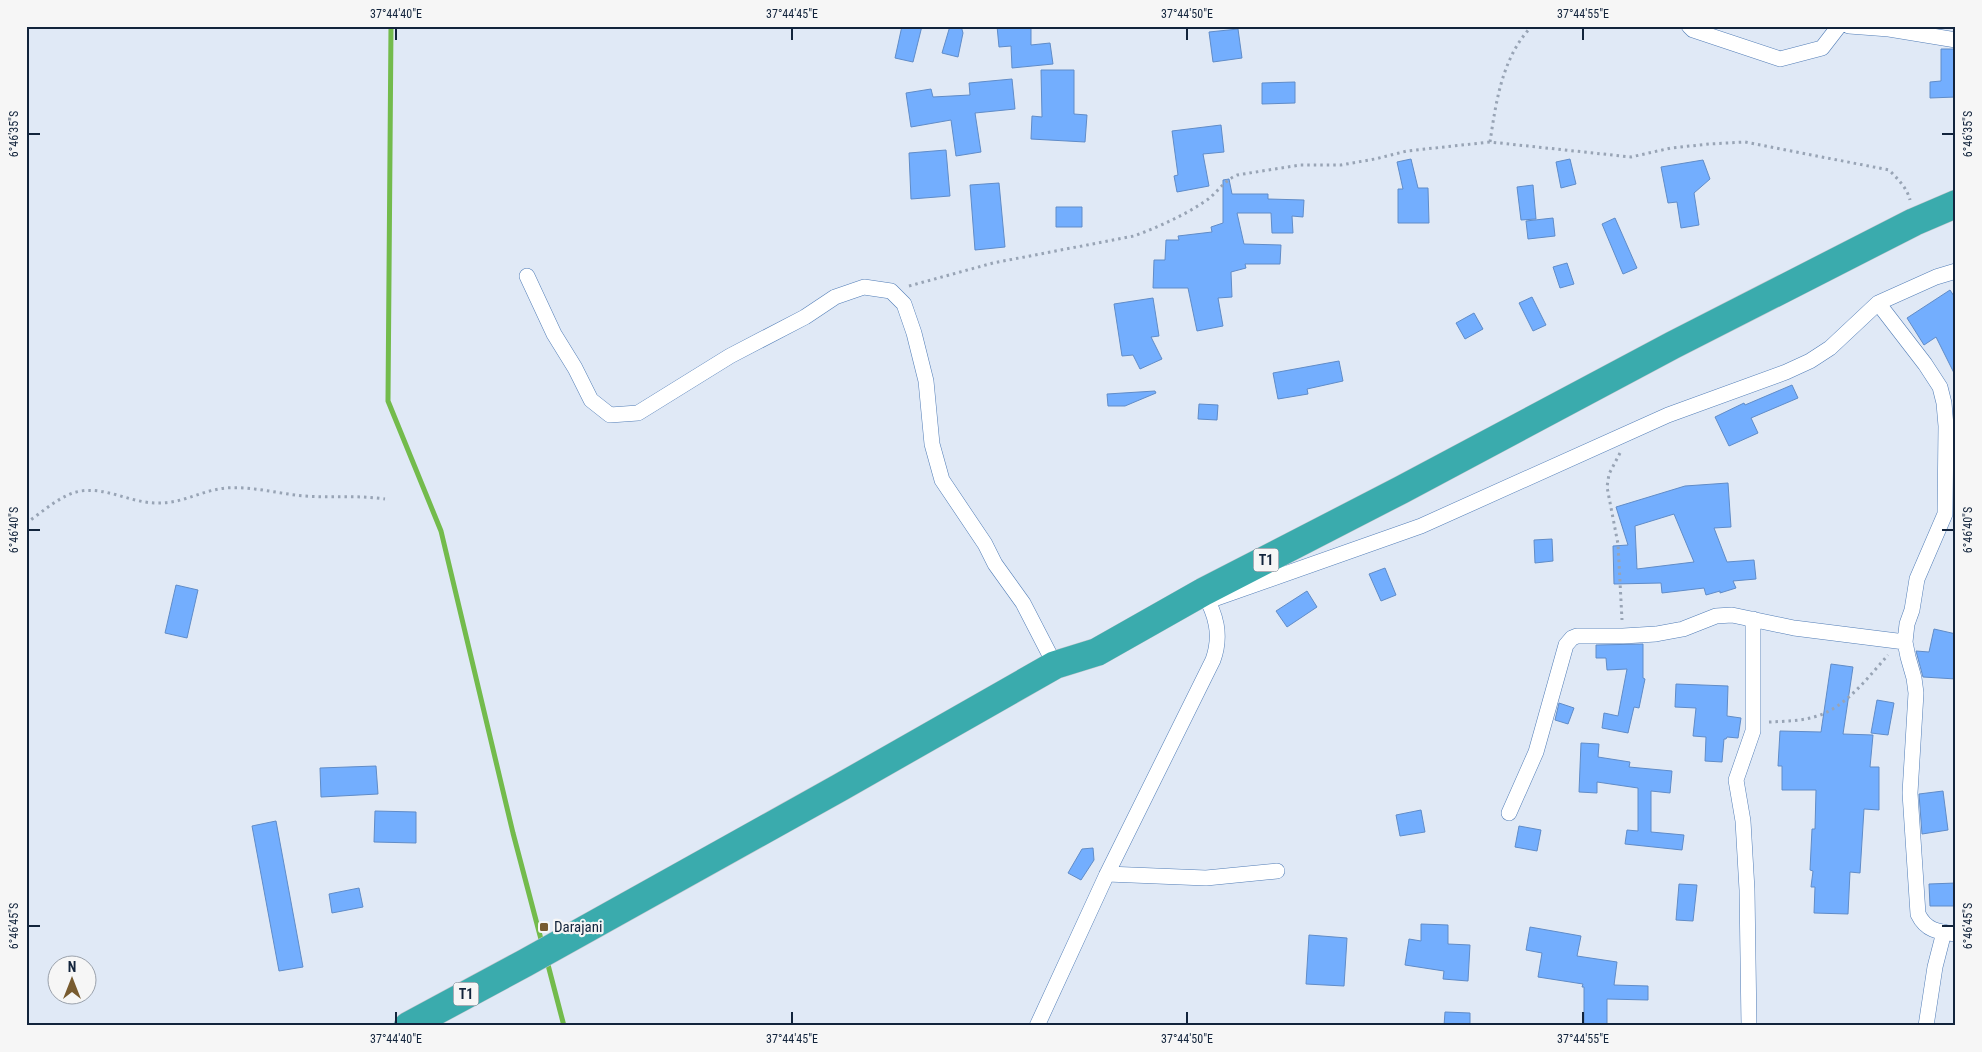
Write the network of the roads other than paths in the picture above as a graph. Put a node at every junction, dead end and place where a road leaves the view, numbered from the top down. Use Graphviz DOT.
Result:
graph roads {
  1 [pos="1839,26"];
  2 [pos="1849,26"];
  3 [pos="1692,27"];
  4 [pos="1956,40"];
  5 [pos="1956,204"];
  6 [pos="1956,271"];
  7 [pos="527,276"];
  8 [pos="1878,303"];
  9 [pos="1206,596"];
  10 [pos="1753,618"];
  11 [pos="1905,642"];
  12 [pos="1055,665"];
  13 [pos="1509,813"];
  14 [pos="1277,871"];
  15 [pos="1107,874"];
  16 [pos="1950,933"];
  17 [pos="408,1026"];
  18 [pos="1037,1026"];
  19 [pos="1749,1026"];
  20 [pos="1926,1026"];
  1 -- 3 [label="street"];
  2 -- 4 [label="street"];
  5 -- 9 [label="highway, T1"];
  6 -- 8 [label="street"];
  7 -- 12 [label="street"];
  8 -- 9 [label="street"];
  8 -- 11 [label="street"];
  9 -- 12 [label="highway, T1"];
  9 -- 15 [label="street"];
  10 -- 11 [label="street"];
  10 -- 13 [label="street"];
  10 -- 19 [label="street"];
  11 -- 16 [label="street"];
  12 -- 17 [label="highway, T1"];
  14 -- 15 [label="street"];
  15 -- 18 [label="street"];
  16 -- 20 [label="street"];
}
